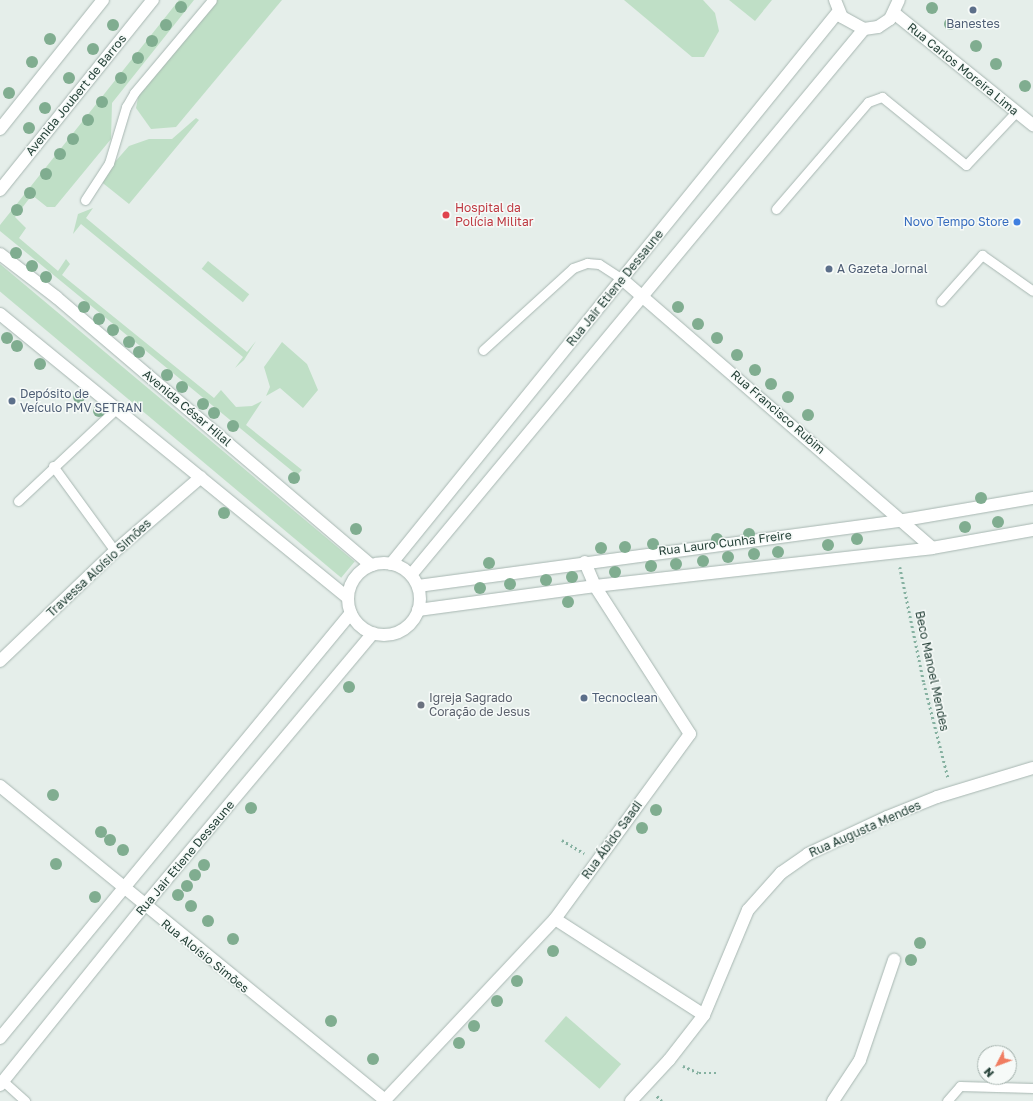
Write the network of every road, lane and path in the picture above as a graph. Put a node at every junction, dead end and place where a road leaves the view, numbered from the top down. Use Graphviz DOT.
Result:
graph roads {
  1 [pos="104,0"];
  2 [pos="153,0"];
  3 [pos="212,0"];
  4 [pos="834,0"];
  5 [pos="898,0"];
  6 [pos="838,12"];
  7 [pos="894,13"];
  8 [pos="864,29"];
  9 [pos="1016,112"];
  10 [pos="1033,125"];
  11 [pos="0,129"];
  12 [pos="0,190"];
  13 [pos="85,200"];
  14 [pos="776,209"];
  15 [pos="0,254"];
  16 [pos="622,279"];
  17 [pos="1033,291"];
  18 [pos="642,294"];
  19 [pos="941,301"];
  20 [pos="0,314"];
  21 [pos="483,350"];
  22 [pos="117,408"];
  23 [pos="53,466"];
  24 [pos="201,477"];
  25 [pos="1033,498"];
  26 [pos="18,501"];
  27 [pos="904,520"];
  28 [pos="1033,530"];
  29 [pos="932,548"];
  30 [pos="115,551"];
  31 [pos="897,552"];
  32 [pos="585,562"];
  33 [pos="391,564"];
  34 [pos="371,565"];
  35 [pos="411,575"];
  36 [pos="418,586"];
  37 [pos="595,586"];
  38 [pos="348,598"];
  39 [pos="418,610"];
  40 [pos="351,613"];
  41 [pos="373,633"];
  42 [pos="0,661"];
  43 [pos="1033,768"];
  44 [pos="0,786"];
  45 [pos="952,793"];
  46 [pos="562,840"];
  47 [pos="596,861"];
  48 [pos="121,888"];
  49 [pos="144,906"];
  50 [pos="554,919"];
  51 [pos="894,960"];
  52 [pos="704,1015"];
  53 [pos="0,1038"];
  54 [pos="669,1060"];
  55 [pos="718,1073"];
  56 [pos="2,1083"];
  57 [pos="1033,1088"];
  58 [pos="387,1097"];
  59 [pos="25,1101"];
  60 [pos="631,1101"];
  61 [pos="833,1101"];
  62 [pos="947,1101"];
  1 -- 11 [label="street"];
  2 -- 12 [label="street, Avenida Joubert de Barros"];
  3 -- 13 [label="lane"];
  4 -- 6 [label="street"];
  5 -- 7 [label="street"];
  6 -- 8 [label="street"];
  6 -- 16 [label="street, Rua Jair Etiene Dessaune"];
  7 -- 8 [label="street"];
  7 -- 9 [label="street, Rua Carlos Moreira Lima"];
  8 -- 18 [label="street, Rua Jair Etiene Dessaune"];
  9 -- 10 [label="street, Rua Carlos Moreira Lima"];
  9 -- 14 [label="lane"];
  15 -- 34 [label="street, Avenida César Hilal"];
  16 -- 18 [label="street, Rua Francisco Rubim"];
  16 -- 21 [label="lane"];
  16 -- 33 [label="street, Rua Jair Etiene Dessaune"];
  17 -- 19 [label="lane"];
  18 -- 27 [label="street, Rua Francisco Rubim"];
  18 -- 35 [label="street, Rua Jair Etiene Dessaune"];
  20 -- 22 [label="street"];
  22 -- 23 [label="lane"];
  22 -- 24 [label="street"];
  23 -- 26 [label="lane"];
  23 -- 30 [label="lane"];
  24 -- 30 [label="street, Travessa Aloísio Simões"];
  24 -- 38 [label="street"];
  25 -- 27 [label="street, Rua Lauro Cunha Freire"];
  27 -- 29 [label="street, Rua Francisco Rubim"];
  27 -- 32 [label="street, Rua Lauro Cunha Freire"];
  28 -- 29 [label="street"];
  29 -- 31 [label="street"];
  30 -- 42 [label="street, Travessa Aloísio Simões"];
  31 -- 37 [label="street"];
  31 -- 45 [label="path, Beco Manoel Mendes"];
  32 -- 36 [label="street, Rua Lauro Cunha Freire"];
  32 -- 37 [label="street, Rua Ábido Saadi"];
  33 -- 34 [label="street"];
  33 -- 35 [label="street"];
  34 -- 38 [label="street"];
  35 -- 36 [label="street"];
  36 -- 39 [label="street"];
  37 -- 39 [label="street"];
  37 -- 47 [label="street, Rua Ábido Saadi"];
  38 -- 40 [label="street"];
  39 -- 41 [label="street"];
  40 -- 41 [label="street"];
  40 -- 48 [label="street"];
  41 -- 49 [label="street, Rua Jair Etiene Dessaune"];
  43 -- 45 [label="street, Rua Augusta Mendes"];
  44 -- 48 [label="street, Rua Aloísio Simões"];
  45 -- 52 [label="street, Rua Augusta Mendes"];
  46 -- 47 [label="path"];
  47 -- 50 [label="street, Rua Ábido Saadi"];
  48 -- 49 [label="street, Rua Aloísio Simões"];
  48 -- 53 [label="street"];
  49 -- 56 [label="street, Rua Jair Etiene Dessaune"];
  49 -- 58 [label="street, Rua Aloísio Simões"];
  50 -- 52 [label="street"];
  50 -- 58 [label="street, Rua Ábido Saadi"];
  51 -- 61 [label="street"];
  52 -- 54 [label="street, Rua Augusta Mendes"];
  54 -- 55 [label="path"];
  54 -- 60 [label="street, Rua Augusta Mendes"];
  56 -- 59 [label="lane"];
  57 -- 62 [label="lane"];
}
